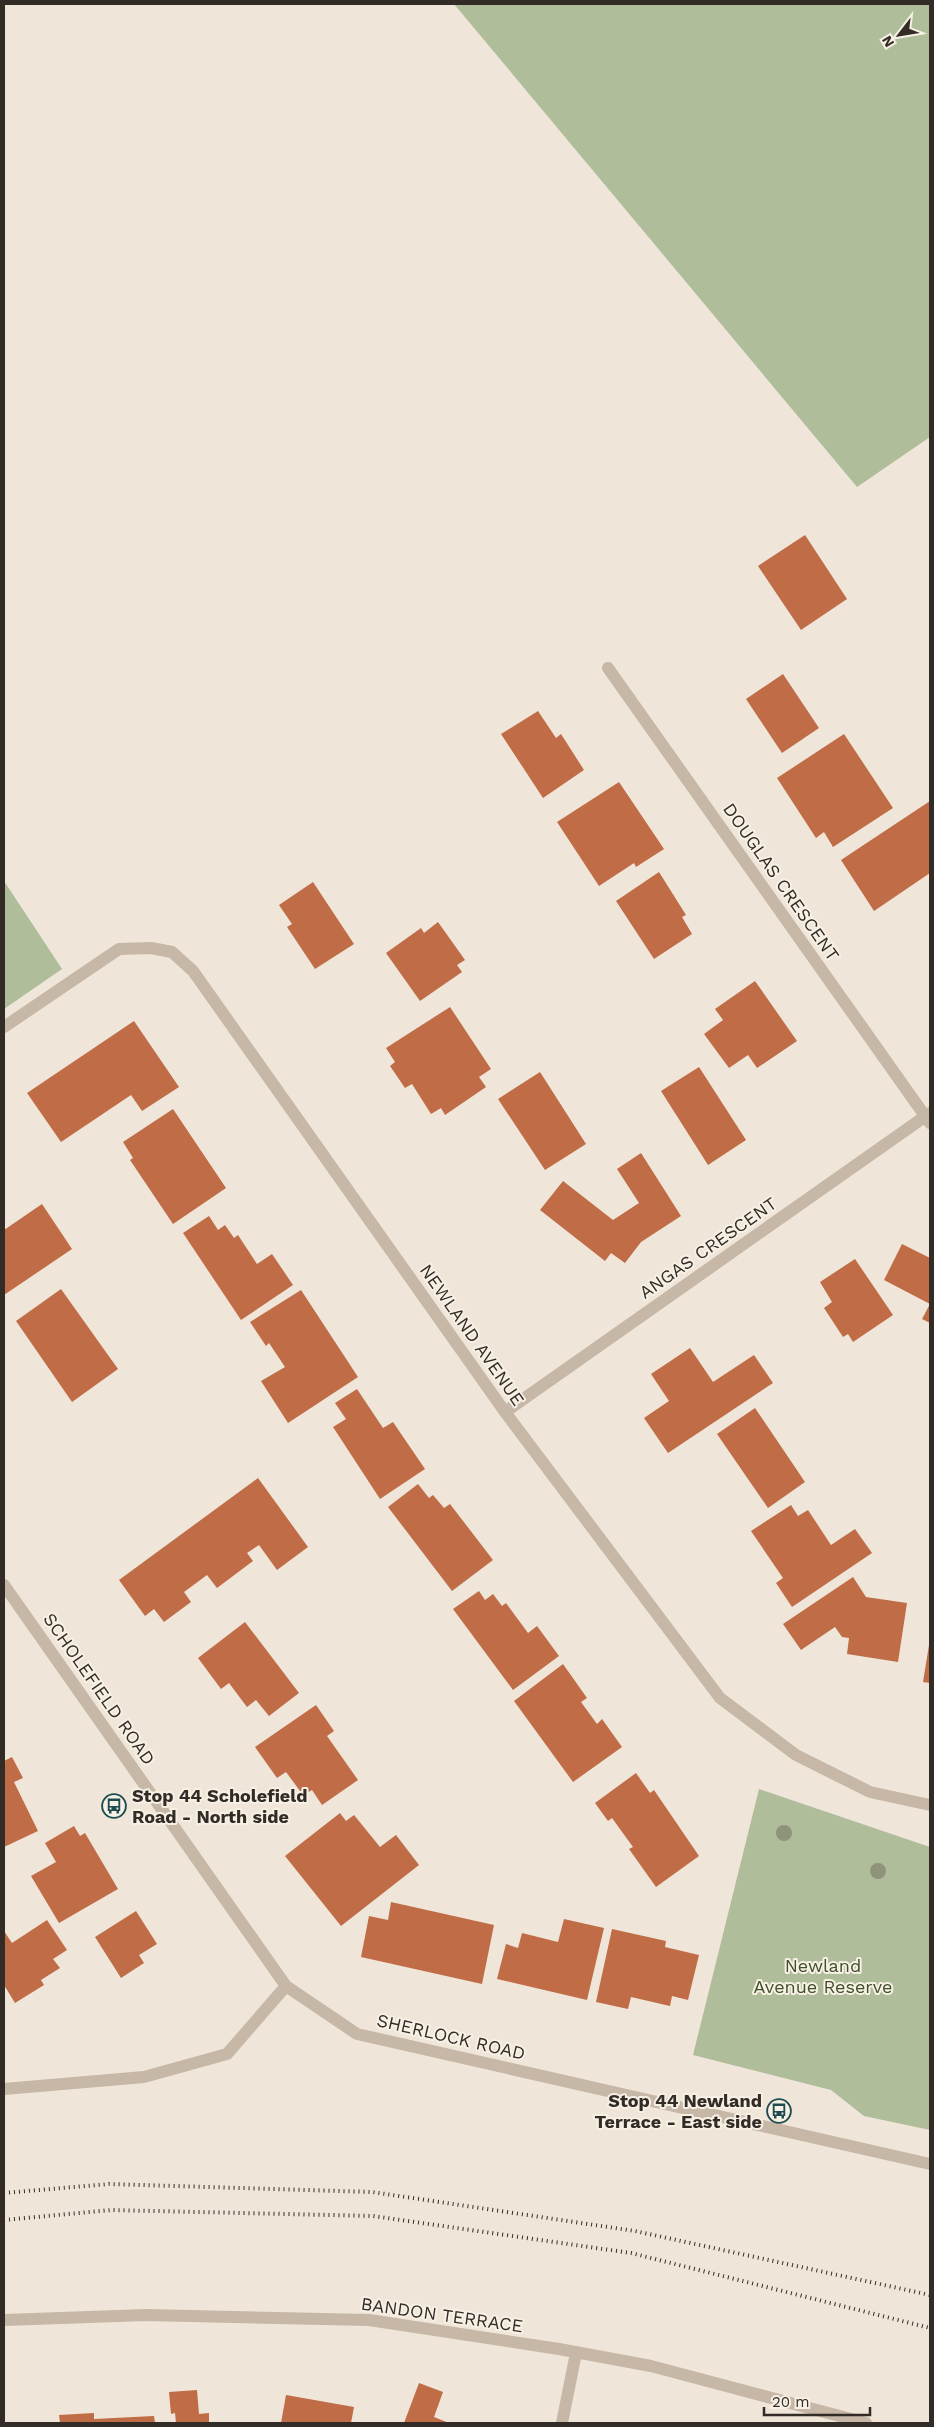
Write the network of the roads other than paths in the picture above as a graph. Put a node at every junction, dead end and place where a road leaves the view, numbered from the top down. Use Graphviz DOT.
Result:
graph roads {
  1 [pos="608,668"];
  2 [pos="4,1028"];
  3 [pos="929,1118"];
  4 [pos="505,1412"];
  5 [pos="4,1585"];
  6 [pos="930,1806"];
  7 [pos="286,1986"];
  8 [pos="4,2089"];
  9 [pos="930,2164"];
  10 [pos="4,2320"];
  11 [pos="576,2353"];
  12 [pos="562,2423"];
  13 [pos="866,2423"];
  1 -- 3 [label="street, DOUGLAS CRESCENT"];
  2 -- 4 [label="street, NEWLAND AVENUE"];
  3 -- 4 [label="street, ANGAS CRESCENT"];
  4 -- 6 [label="street, NEWLAND AVENUE"];
  5 -- 7 [label="street, SCHOLEFIELD ROAD"];
  7 -- 8 [label="street"];
  7 -- 9 [label="street, SHERLOCK ROAD"];
  10 -- 11 [label="street, BANDON TERRACE"];
  11 -- 12 [label="street"];
  11 -- 13 [label="street, BANDON TERRACE"];
}
